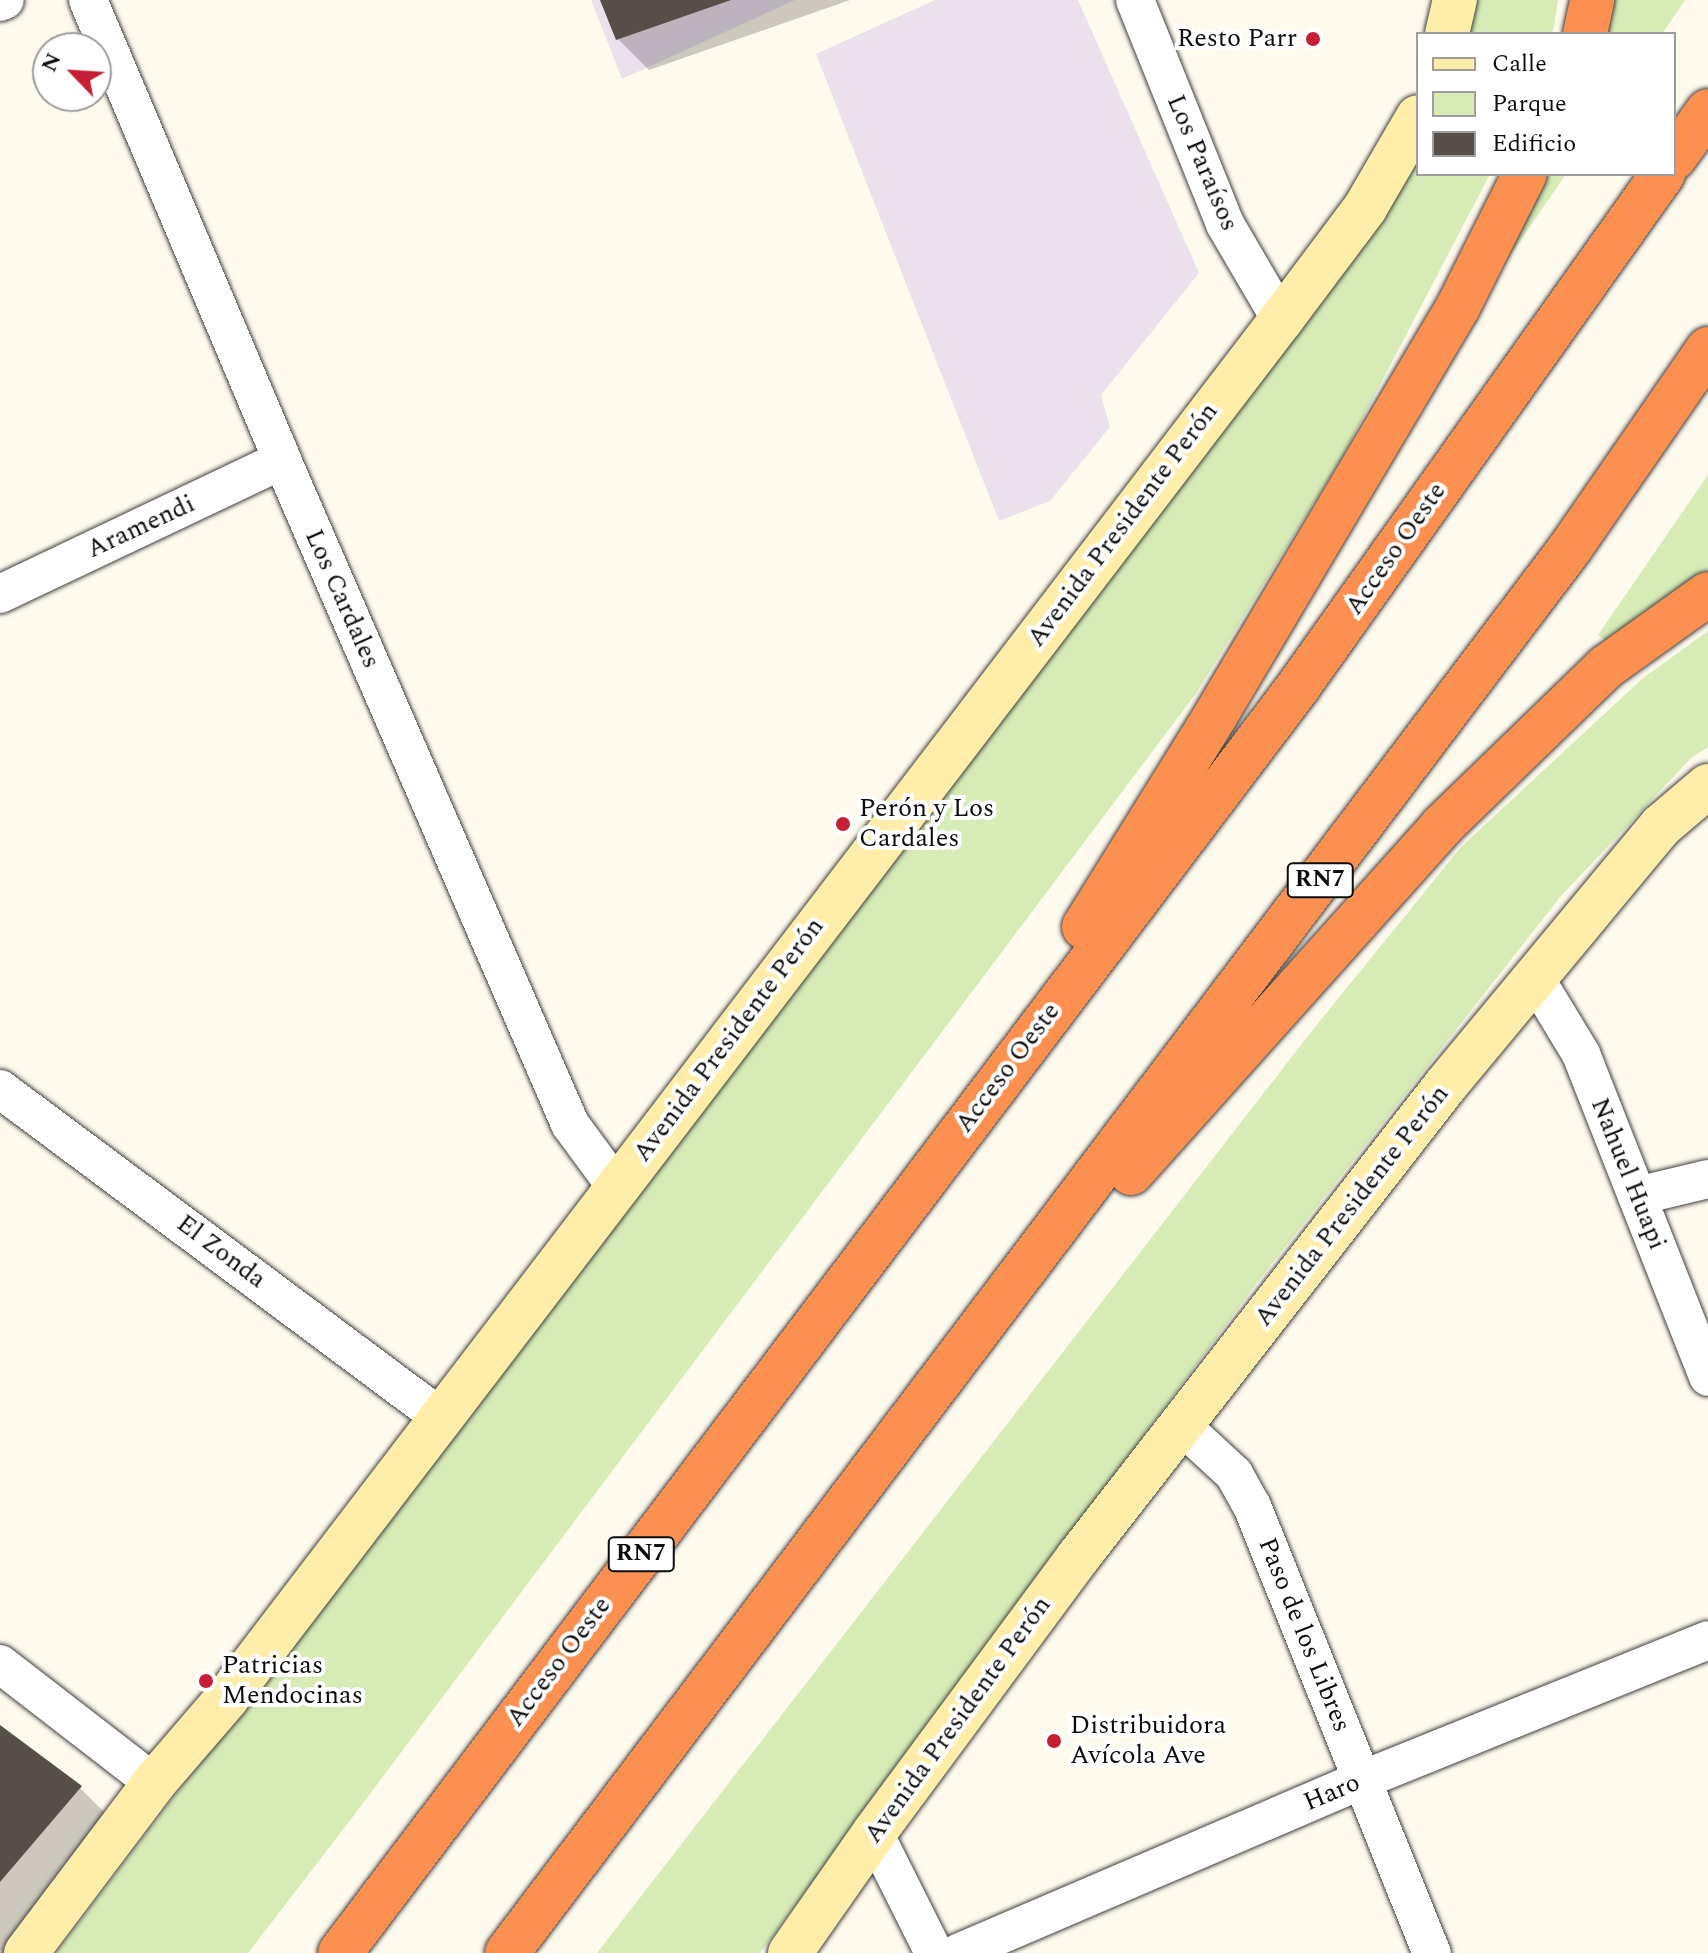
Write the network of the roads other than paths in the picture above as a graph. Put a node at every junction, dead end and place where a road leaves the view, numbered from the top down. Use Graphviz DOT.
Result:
graph roads {
  1 [pos="88,0"];
  2 [pos="1135,0"];
  3 [pos="1455,0"];
  4 [pos="1592,0"];
  5 [pos="1447,32"];
  6 [pos="1585,32"];
  7 [pos="1708,111"];
  8 [pos="1416,120"];
  9 [pos="1676,155"];
  10 [pos="1524,176"];
  11 [pos="1662,176"];
  12 [pos="1281,320"];
  13 [pos="1708,349"];
  14 [pos="282,460"];
  15 [pos="0,594"];
  16 [pos="1708,594"];
  17 [pos="1708,786"];
  18 [pos="1535,978"];
  19 [pos="0,1089"];
  20 [pos="942,1154"];
  21 [pos="1708,1179"];
  22 [pos="617,1188"];
  23 [pos="1637,1196"];
  24 [pos="1708,1377"];
  25 [pos="924,1404"];
  26 [pos="440,1417"];
  27 [pos="1182,1426"];
  28 [pos="1708,1640"];
  29 [pos="0,1664"];
  30 [pos="1362,1780"];
  31 [pos="154,1783"];
  32 [pos="602,1832"];
  33 [pos="874,1833"];
  34 [pos="26,1953"];
  35 [pos="340,1953"];
  36 [pos="507,1953"];
  37 [pos="525,1953"];
  38 [pos="790,1953"];
  39 [pos="934,1953"];
  40 [pos="958,1953"];
  41 [pos="1432,1953"];
  1 -- 14 [label="street, Los Cardales"];
  2 -- 12 [label="street, Los Paraísos"];
  3 -- 5 [label="street"];
  4 -- 6 [label="highway"];
  7 -- 9 [label="highway"];
  8 -- 12 [label="street, Avenida Presidente Perón"];
  10 -- 20 [label="highway"];
  11 -- 20 [label="highway, Acceso Oeste / RN7"];
  12 -- 22 [label="street, Avenida Presidente Perón"];
  13 -- 25 [label="highway, RN7"];
  14 -- 15 [label="street, Aramendi"];
  14 -- 22 [label="street, Los Cardales"];
  16 -- 25 [label="highway"];
  17 -- 18 [label="street, Avenida Presidente Perón"];
  18 -- 23 [label="street, Nahuel Huapi"];
  18 -- 27 [label="street, Avenida Presidente Perón"];
  19 -- 26 [label="street, El Zonda"];
  20 -- 35 [label="highway, Acceso Oeste / RN7"];
  21 -- 23 [label="street"];
  22 -- 26 [label="street, Avenida Presidente Perón"];
  23 -- 24 [label="street, Nahuel Huapi"];
  25 -- 32 [label="highway, RN7"];
  26 -- 31 [label="street, Avenida Presidente Perón"];
  27 -- 30 [label="street, Paso de los Libres"];
  27 -- 33 [label="street, Avenida Presidente Perón"];
  28 -- 30 [label="street, Haro"];
  29 -- 31 [label="street"];
  30 -- 40 [label="street, Haro"];
  30 -- 41 [label="street, Paso de los Libres"];
  31 -- 34 [label="street, Avenida Presidente Perón"];
  32 -- 36 [label="highway, RN7"];
  32 -- 37 [label="highway"];
  33 -- 38 [label="street, Avenida Presidente Perón"];
  33 -- 39 [label="street"];
}
